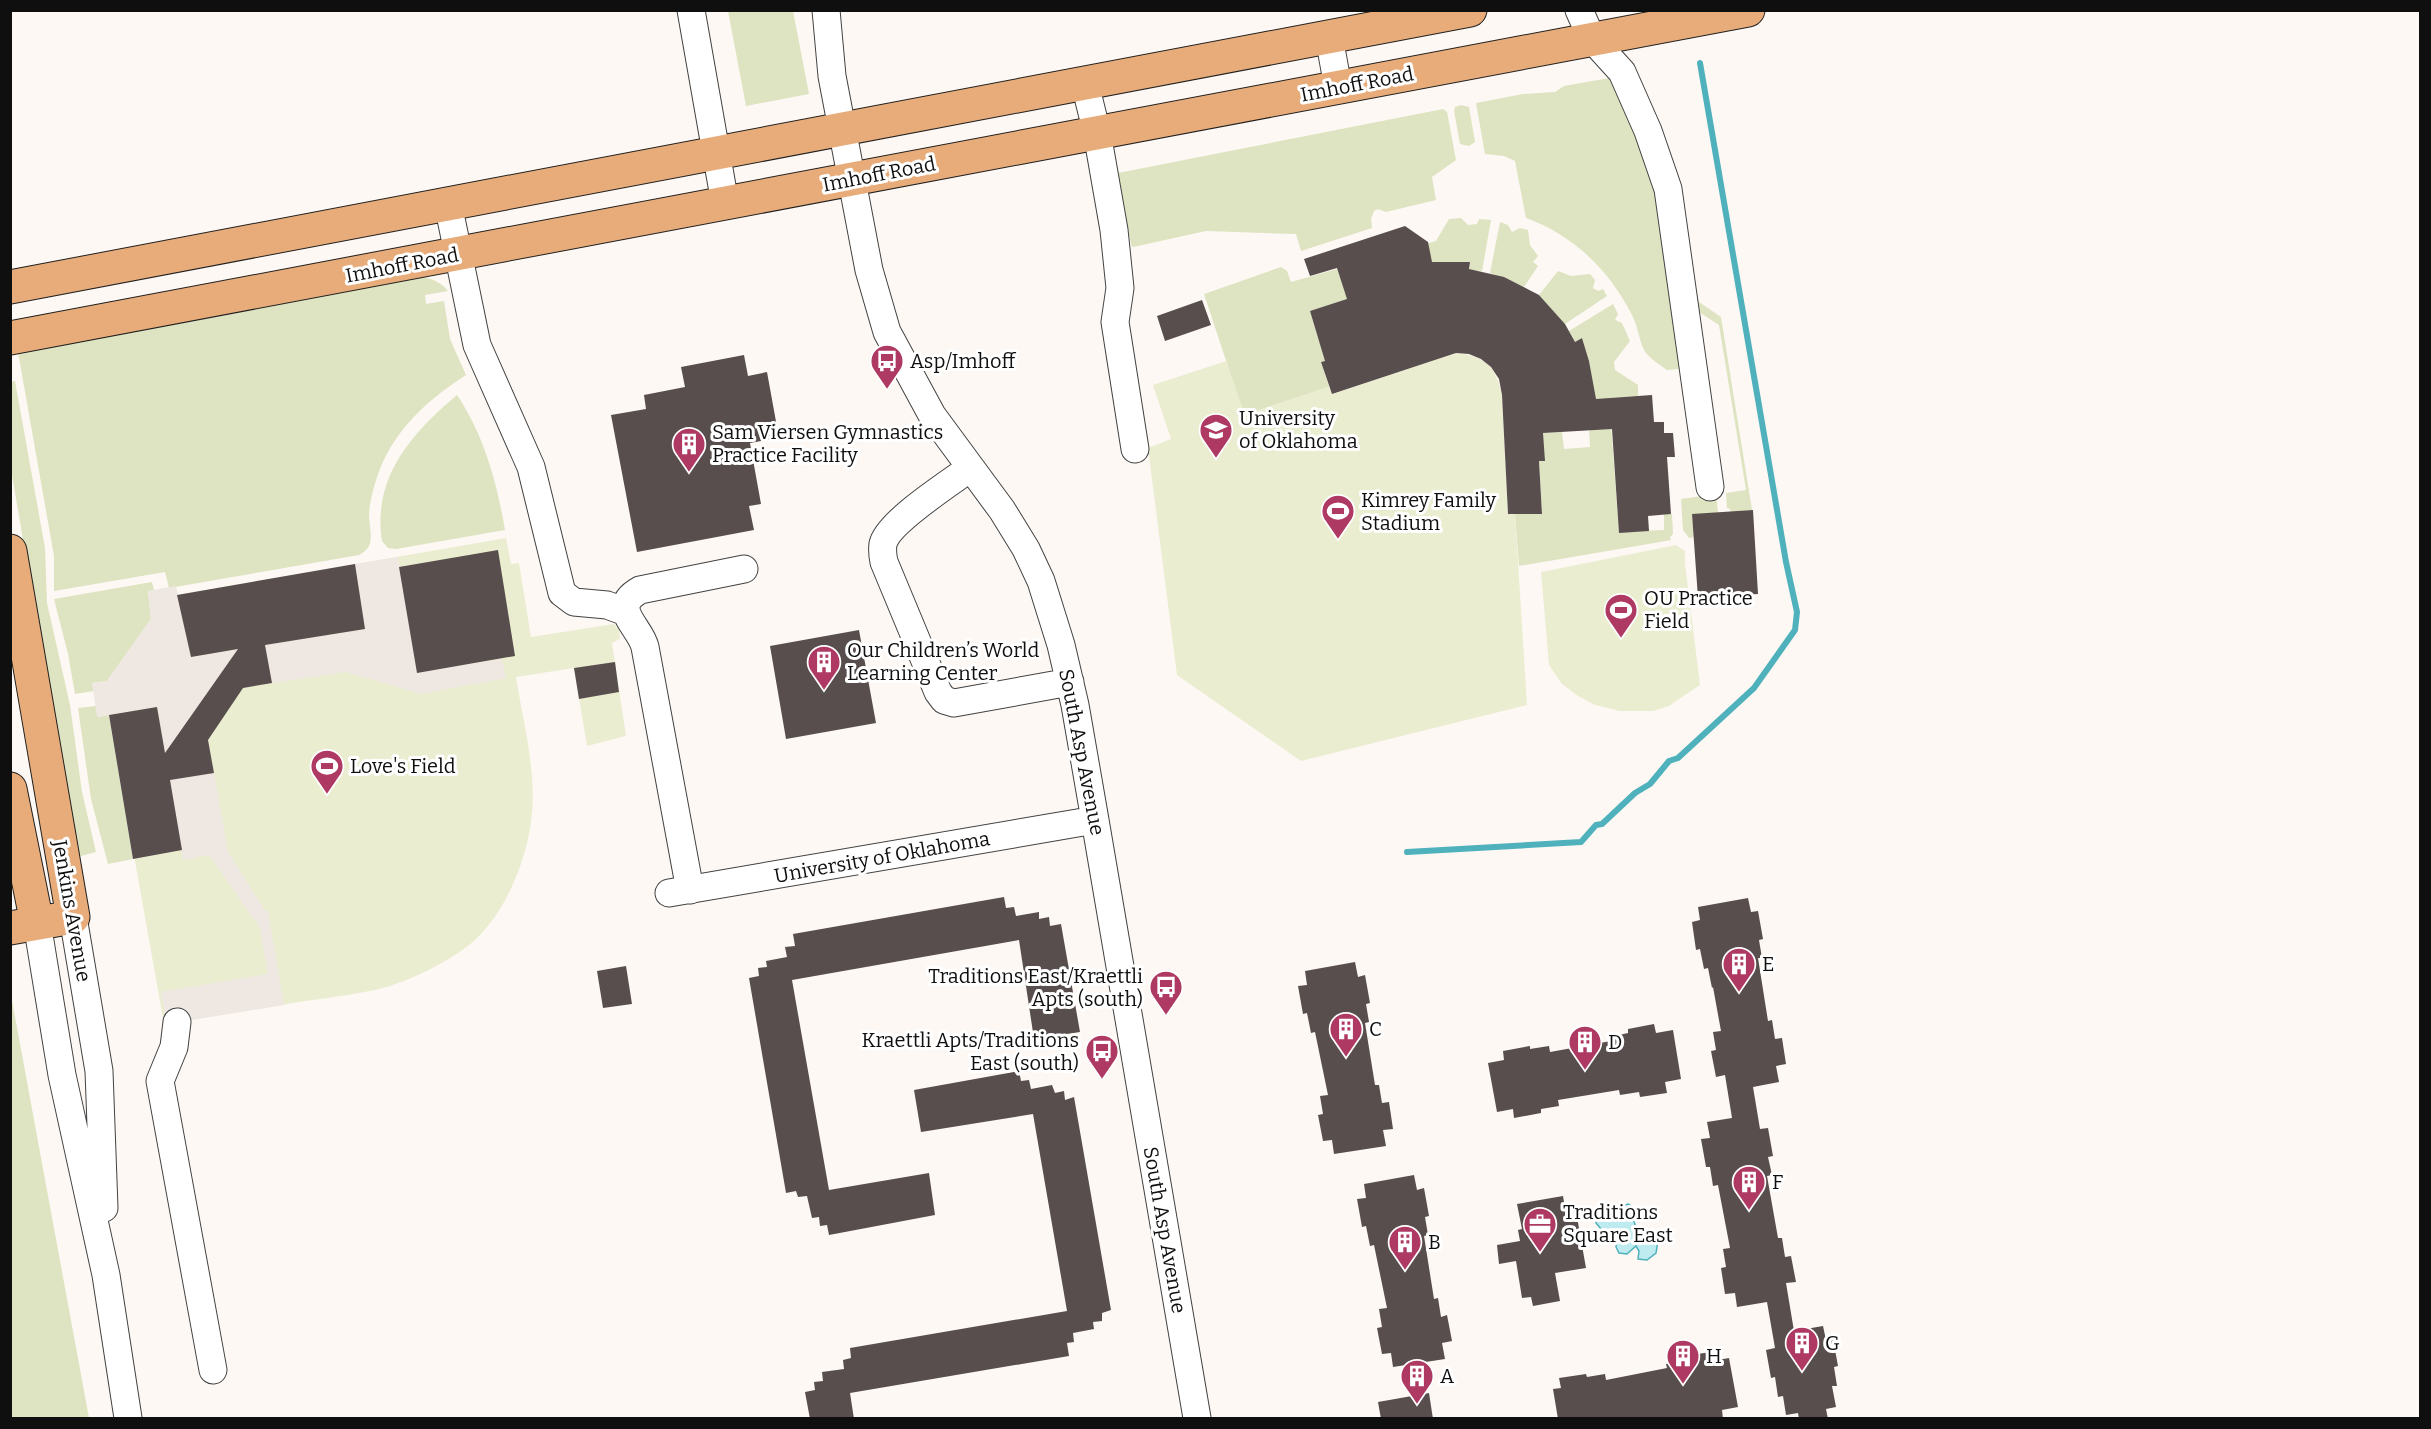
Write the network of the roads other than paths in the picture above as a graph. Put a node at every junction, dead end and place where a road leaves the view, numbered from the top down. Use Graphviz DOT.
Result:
graph roads {
  1 [pos="691,10"];
  2 [pos="826,10"];
  3 [pos="1470,10"];
  4 [pos="1748,10"];
  5 [pos="1586,25"];
  6 [pos="1329,37"];
  7 [pos="1085,84"];
  8 [pos="1338,87"];
  9 [pos="843,129"];
  10 [pos="1096,134"];
  11 [pos="716,154"];
  12 [pos="852,179"];
  13 [pos="725,203"];
  14 [pos="448,204"];
  15 [pos="458,254"];
  16 [pos="10,287"];
  17 [pos="10,338"];
  18 [pos="1135,449"];
  19 [pos="970,468"];
  20 [pos="1710,487"];
  21 [pos="10,551"];
  22 [pos="744,569"];
  23 [pos="626,612"];
  24 [pos="1070,682"];
  25 [pos="10,789"];
  26 [pos="1095,820"];
  27 [pos="73,917"];
  28 [pos="24,926"];
  29 [pos="177,1022"];
  30 [pos="106,1275"];
  31 [pos="213,1370"];
  32 [pos="129,1419"];
  33 [pos="1197,1419"];
  1 -- 11 [label="street"];
  2 -- 9 [label="street, South Asp Avenue"];
  3 -- 6 [label="main road"];
  4 -- 5 [label="main road, Imhoff Road"];
  5 -- 8 [label="main road, Imhoff Road"];
  5 -- 20 [label="street"];
  6 -- 7 [label="main road"];
  6 -- 8 [label="street"];
  7 -- 9 [label="main road"];
  7 -- 10 [label="street"];
  8 -- 10 [label="main road, Imhoff Road"];
  9 -- 11 [label="main road"];
  9 -- 12 [label="street, South Asp Avenue"];
  10 -- 12 [label="main road, Imhoff Road"];
  10 -- 18 [label="street"];
  11 -- 13 [label="street"];
  11 -- 14 [label="main road"];
  12 -- 13 [label="main road, Imhoff Road"];
  12 -- 19 [label="street, South Asp Avenue"];
  13 -- 15 [label="main road, Imhoff Road"];
  14 -- 15 [label="street"];
  14 -- 16 [label="main road"];
  15 -- 17 [label="main road, Imhoff Road"];
  15 -- 23 [label="street"];
  19 -- 24 [label="street, South Asp Avenue"];
  19 -- 24 [label="street"];
  21 -- 27 [label="main road, Jenkins Avenue"];
  22 -- 23 [label="street"];
  23 -- 26 [label="street, University of Oklahoma"];
  24 -- 26 [label="street, South Asp Avenue"];
  25 -- 28 [label="main road, Jenkins Avenue"];
  26 -- 33 [label="street, South Asp Avenue"];
  27 -- 28 [label="main road"];
  27 -- 30 [label="street, Jenkins Avenue"];
  28 -- 30 [label="street, Jenkins Avenue"];
  29 -- 31 [label="street"];
  30 -- 32 [label="street, Jenkins Avenue"];
}
